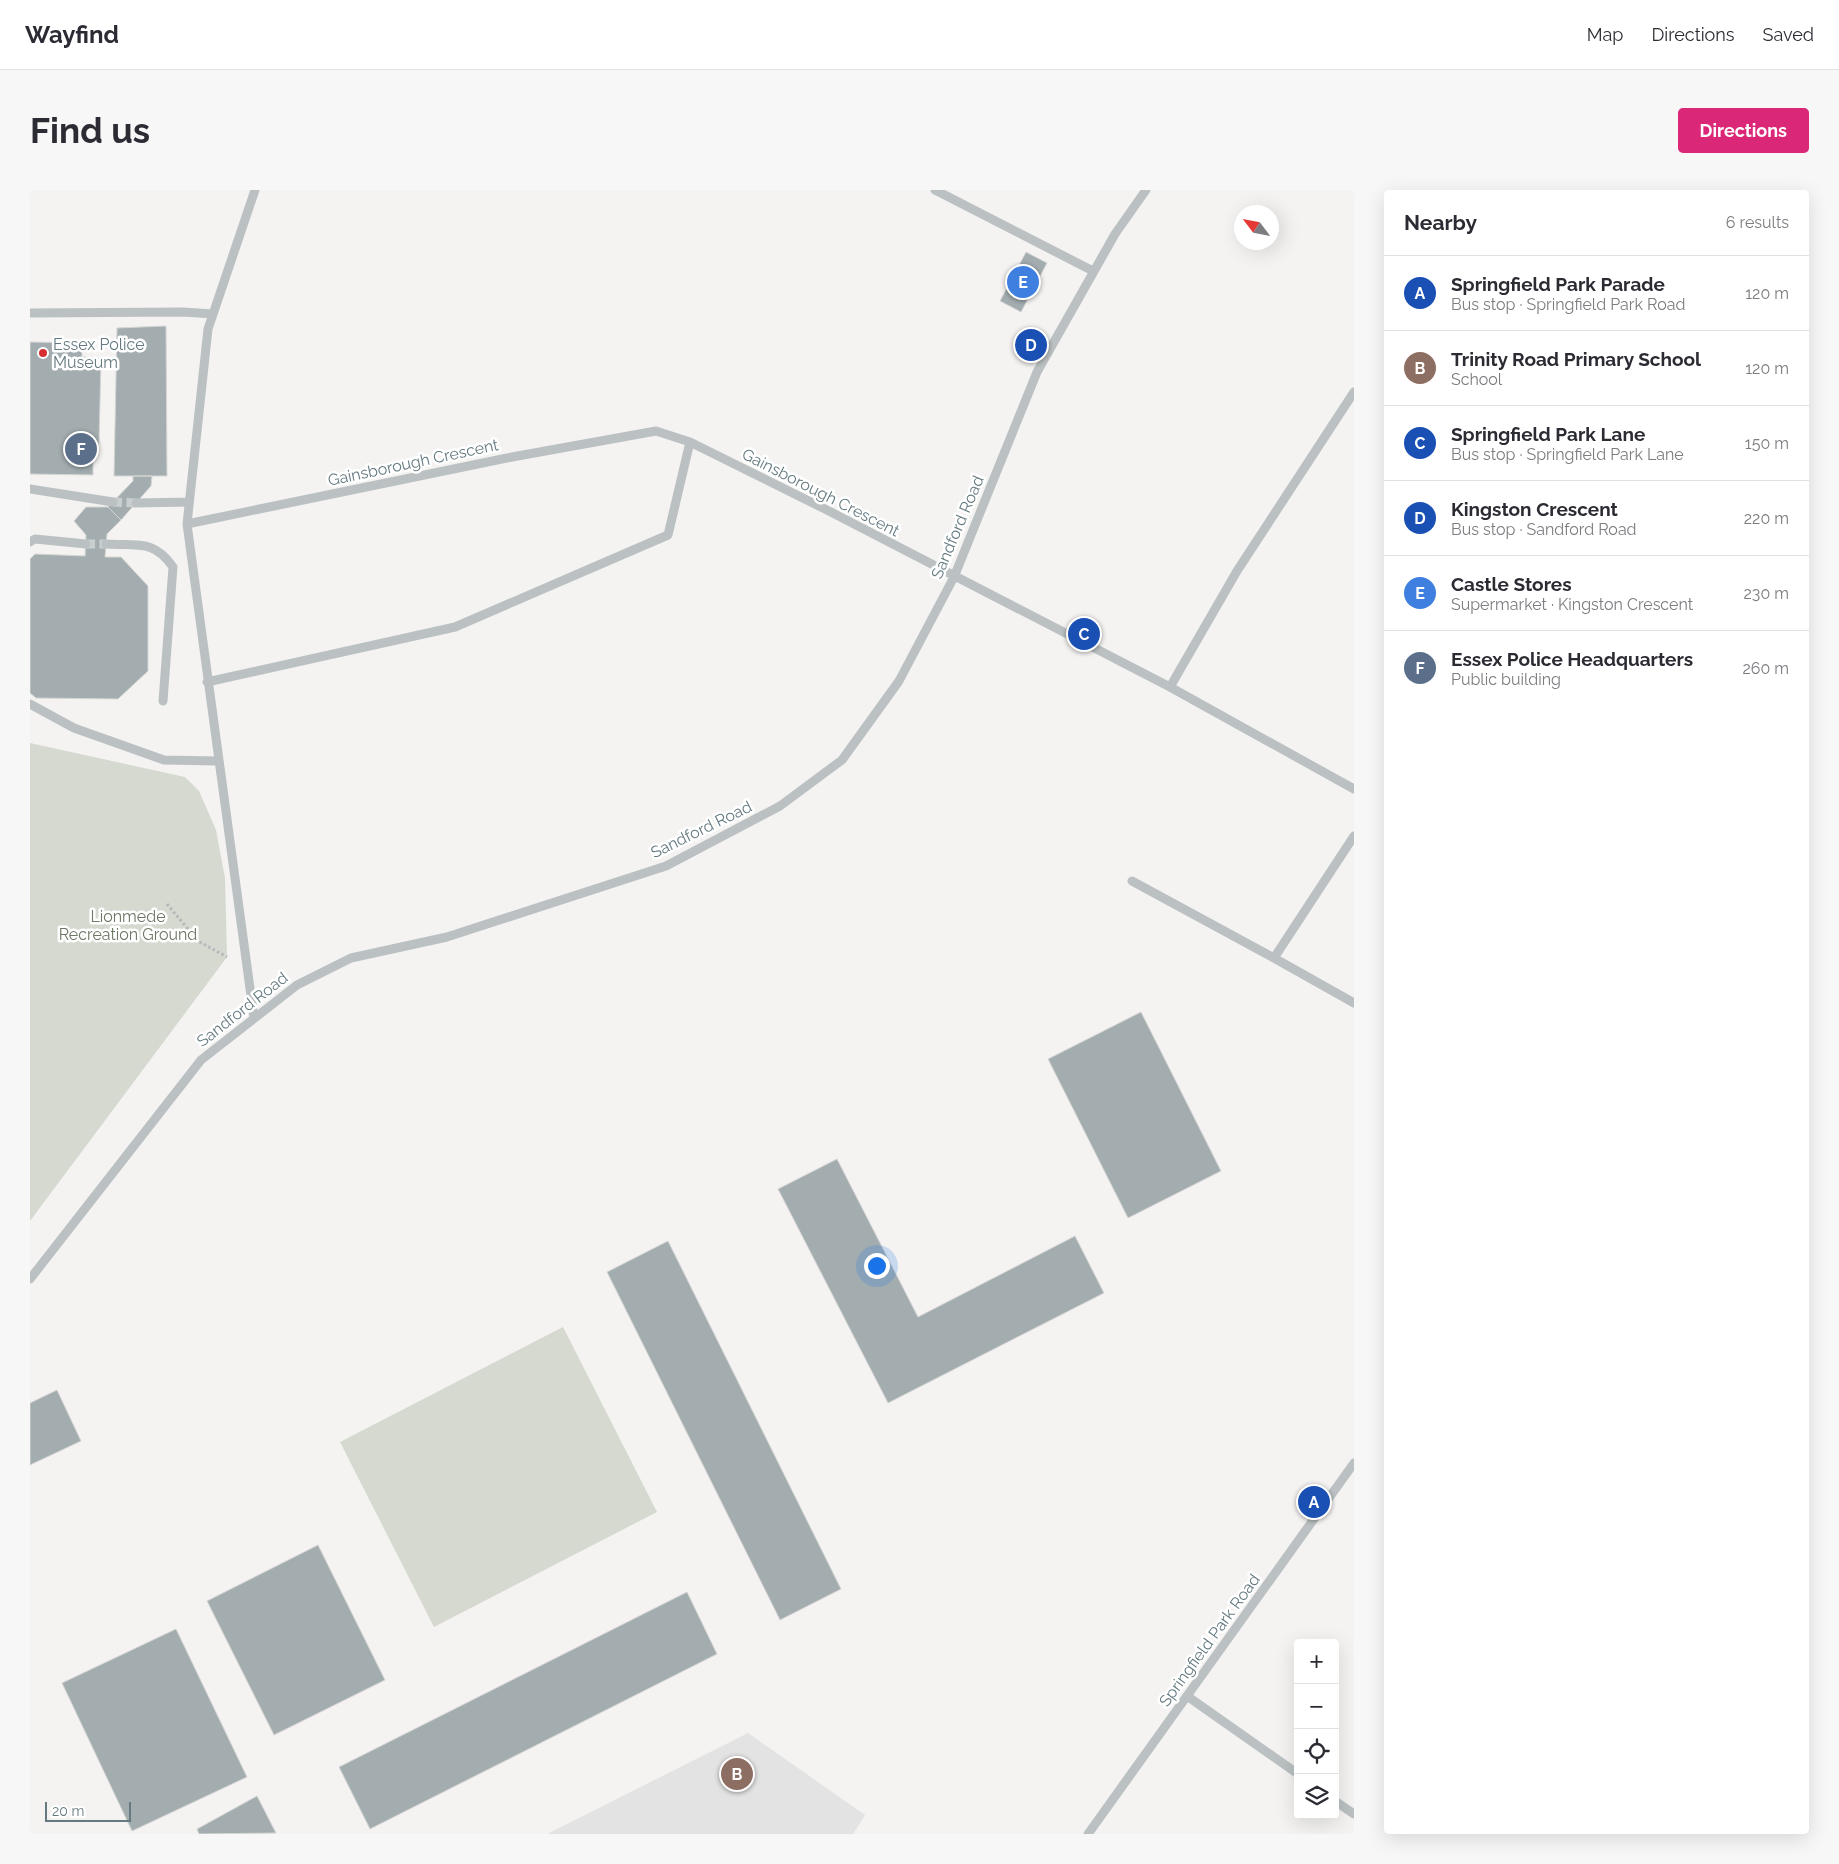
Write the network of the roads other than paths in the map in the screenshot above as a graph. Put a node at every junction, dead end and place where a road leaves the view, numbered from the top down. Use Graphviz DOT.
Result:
graph roads {
  1 [pos="255,190"];
  2 [pos="935,190"];
  3 [pos="1146,190"];
  4 [pos="1092,271"];
  5 [pos="30,313"];
  6 [pos="213,314"];
  7 [pos="1354,392"];
  8 [pos="690,442"];
  9 [pos="30,489"];
  10 [pos="112,502"];
  11 [pos="189,502"];
  12 [pos="136,503"];
  13 [pos="187,524"];
  14 [pos="30,542"];
  15 [pos="86,544"];
  16 [pos="106,544"];
  17 [pos="954,577"];
  18 [pos="207,682"];
  19 [pos="1170,687"];
  20 [pos="163,700"];
  21 [pos="30,704"];
  22 [pos="218,761"];
  23 [pos="1354,789"];
  24 [pos="1354,836"];
  25 [pos="1132,881"];
  26 [pos="1274,958"];
  27 [pos="1354,1003"];
  28 [pos="254,1018"];
  29 [pos="30,1279"];
  30 [pos="1354,1463"];
  31 [pos="1187,1696"];
  32 [pos="1294,1771"];
  33 [pos="1339,1804"];
  34 [pos="1354,1814"];
  35 [pos="1088,1834"];
  1 -- 6 [label="street"];
  2 -- 4 [label="street"];
  3 -- 4 [label="street, Sandford Road"];
  4 -- 17 [label="street, Sandford Road"];
  5 -- 6 [label="street"];
  6 -- 11 [label="street"];
  7 -- 19 [label="street"];
  8 -- 13 [label="street, Gainsborough Crescent"];
  8 -- 17 [label="street, Gainsborough Crescent"];
  8 -- 18 [label="street"];
  9 -- 10 [label="street"];
  11 -- 12 [label="street"];
  11 -- 13 [label="street"];
  13 -- 18 [label="street"];
  14 -- 15 [label="street"];
  16 -- 20 [label="street"];
  17 -- 19 [label="street, Gainsborough Crescent"];
  17 -- 28 [label="street, Sandford Road"];
  18 -- 22 [label="street"];
  19 -- 23 [label="street, Gainsborough Crescent"];
  21 -- 22 [label="street"];
  22 -- 28 [label="street"];
  24 -- 26 [label="street"];
  25 -- 26 [label="street"];
  26 -- 27 [label="street"];
  28 -- 29 [label="street, Sandford Road"];
  30 -- 31 [label="street, Springfield Park Road"];
  31 -- 32 [label="street"];
  31 -- 35 [label="street, Springfield Park Road"];
  33 -- 34 [label="street"];
}
